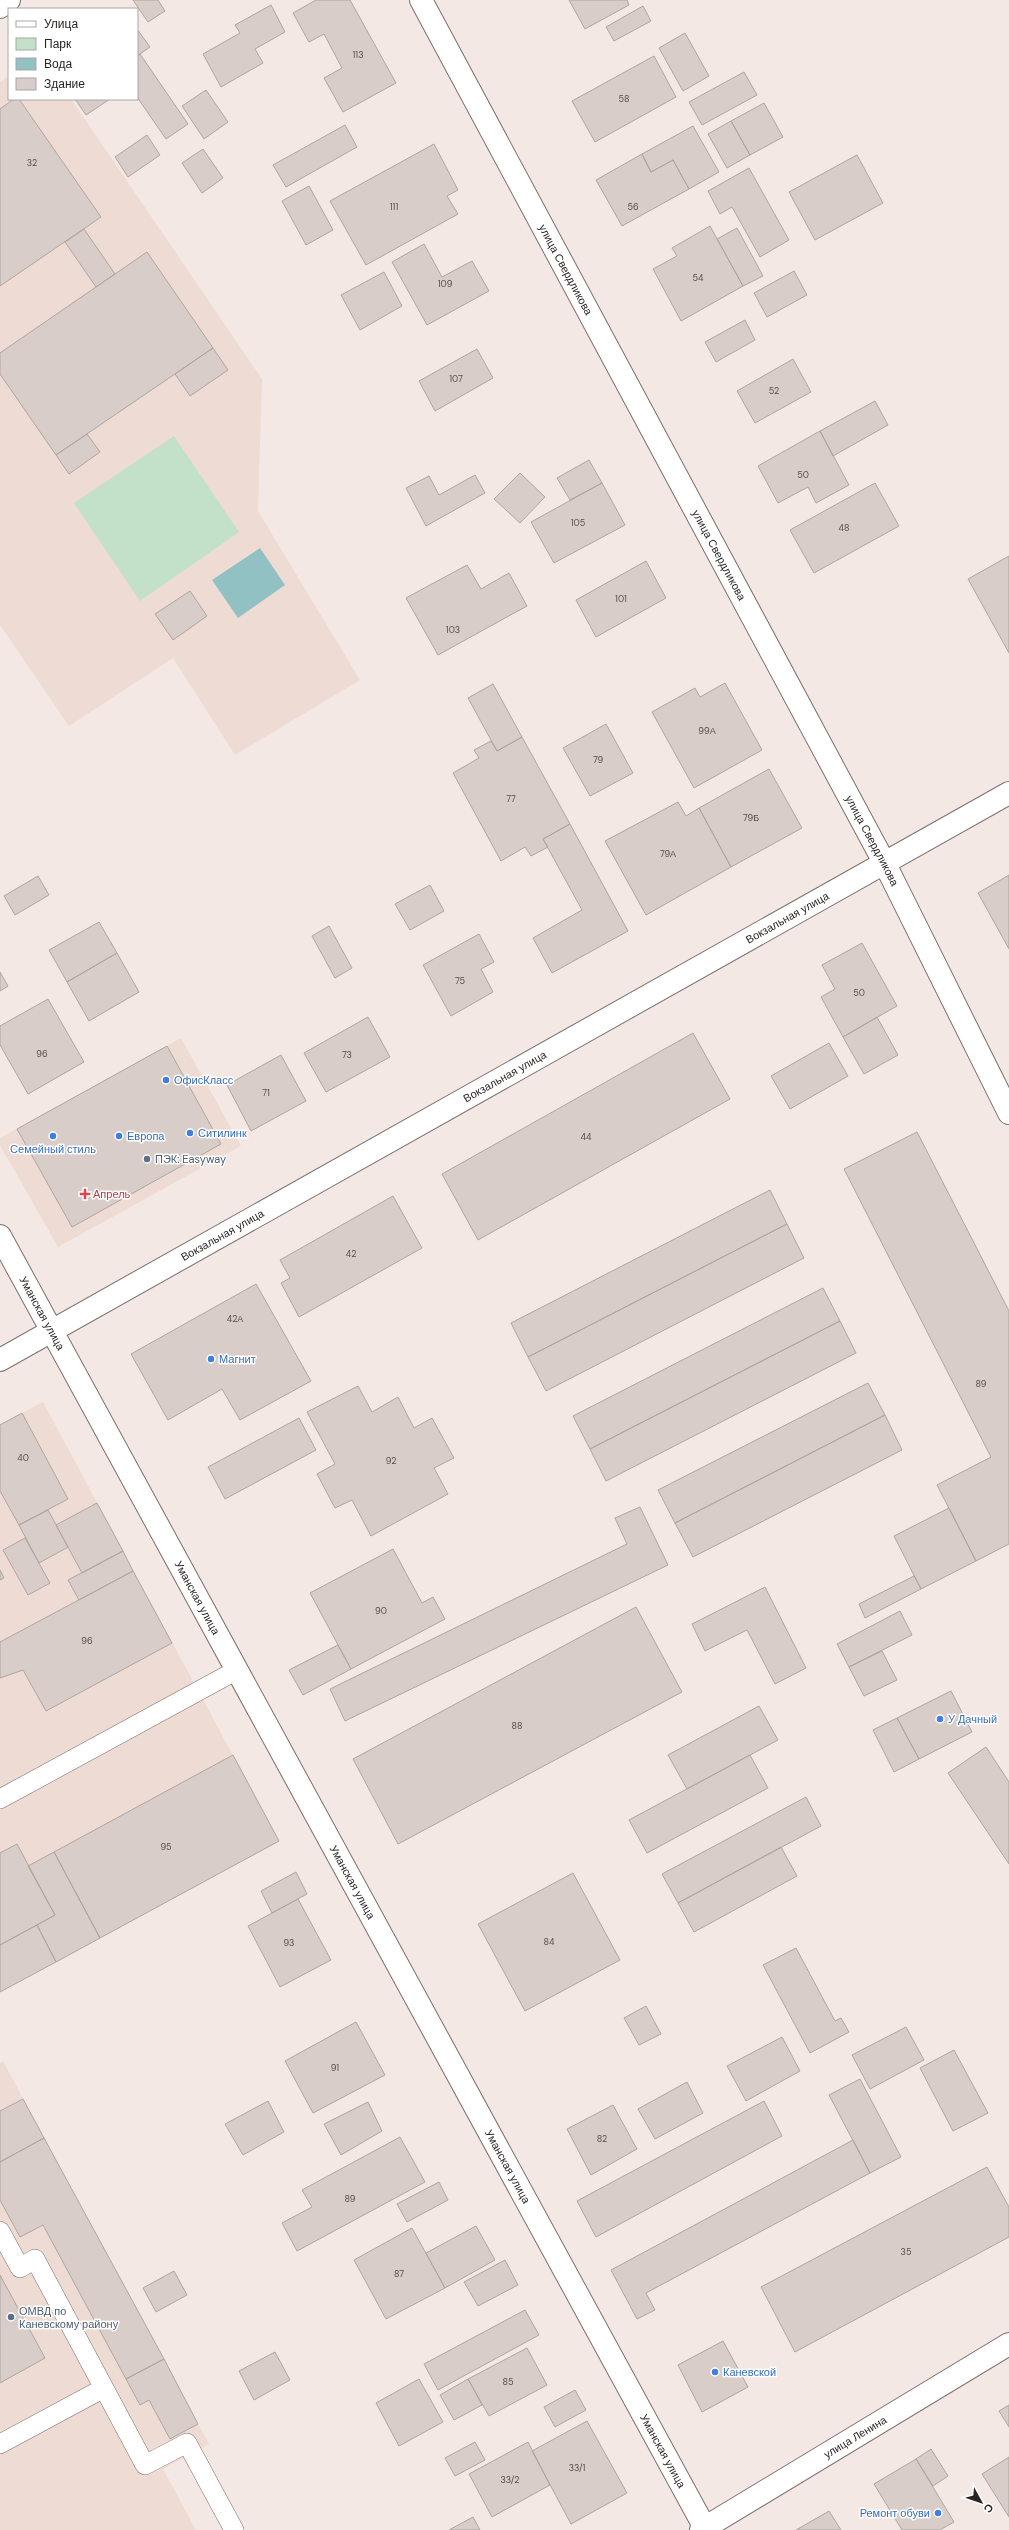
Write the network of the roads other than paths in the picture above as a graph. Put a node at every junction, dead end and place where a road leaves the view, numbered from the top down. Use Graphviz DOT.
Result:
graph roads {
  1 [pos="9,0"];
  2 [pos="421,0"];
  3 [pos="0,7"];
  4 [pos="1009,793"];
  5 [pos="885,864"];
  6 [pos="1009,1114"];
  7 [pos="0,1236"];
  8 [pos="52,1330"];
  9 [pos="0,1360"];
  10 [pos="237,1670"];
  11 [pos="0,1799"];
  12 [pos="0,2231"];
  13 [pos="1009,2344"];
  14 [pos="104,2388"];
  15 [pos="0,2444"];
  16 [pos="711,2527"];
  17 [pos="234,2530"];
  1 -- 3 [label="street"];
  2 -- 5 [label="street, улица Свердликова"];
  4 -- 5 [label="street, Вокзальная улица"];
  5 -- 6 [label="street, улица Свердликова"];
  5 -- 8 [label="street, Вокзальная улица"];
  7 -- 8 [label="street, Уманская улица"];
  8 -- 9 [label="street, Вокзальная улица"];
  8 -- 10 [label="street, Уманская улица"];
  10 -- 11 [label="lane"];
  10 -- 16 [label="street, Уманская улица"];
  12 -- 14 [label="lane"];
  13 -- 16 [label="street, улица Ленина"];
  14 -- 15 [label="lane"];
  14 -- 17 [label="lane"];
}
